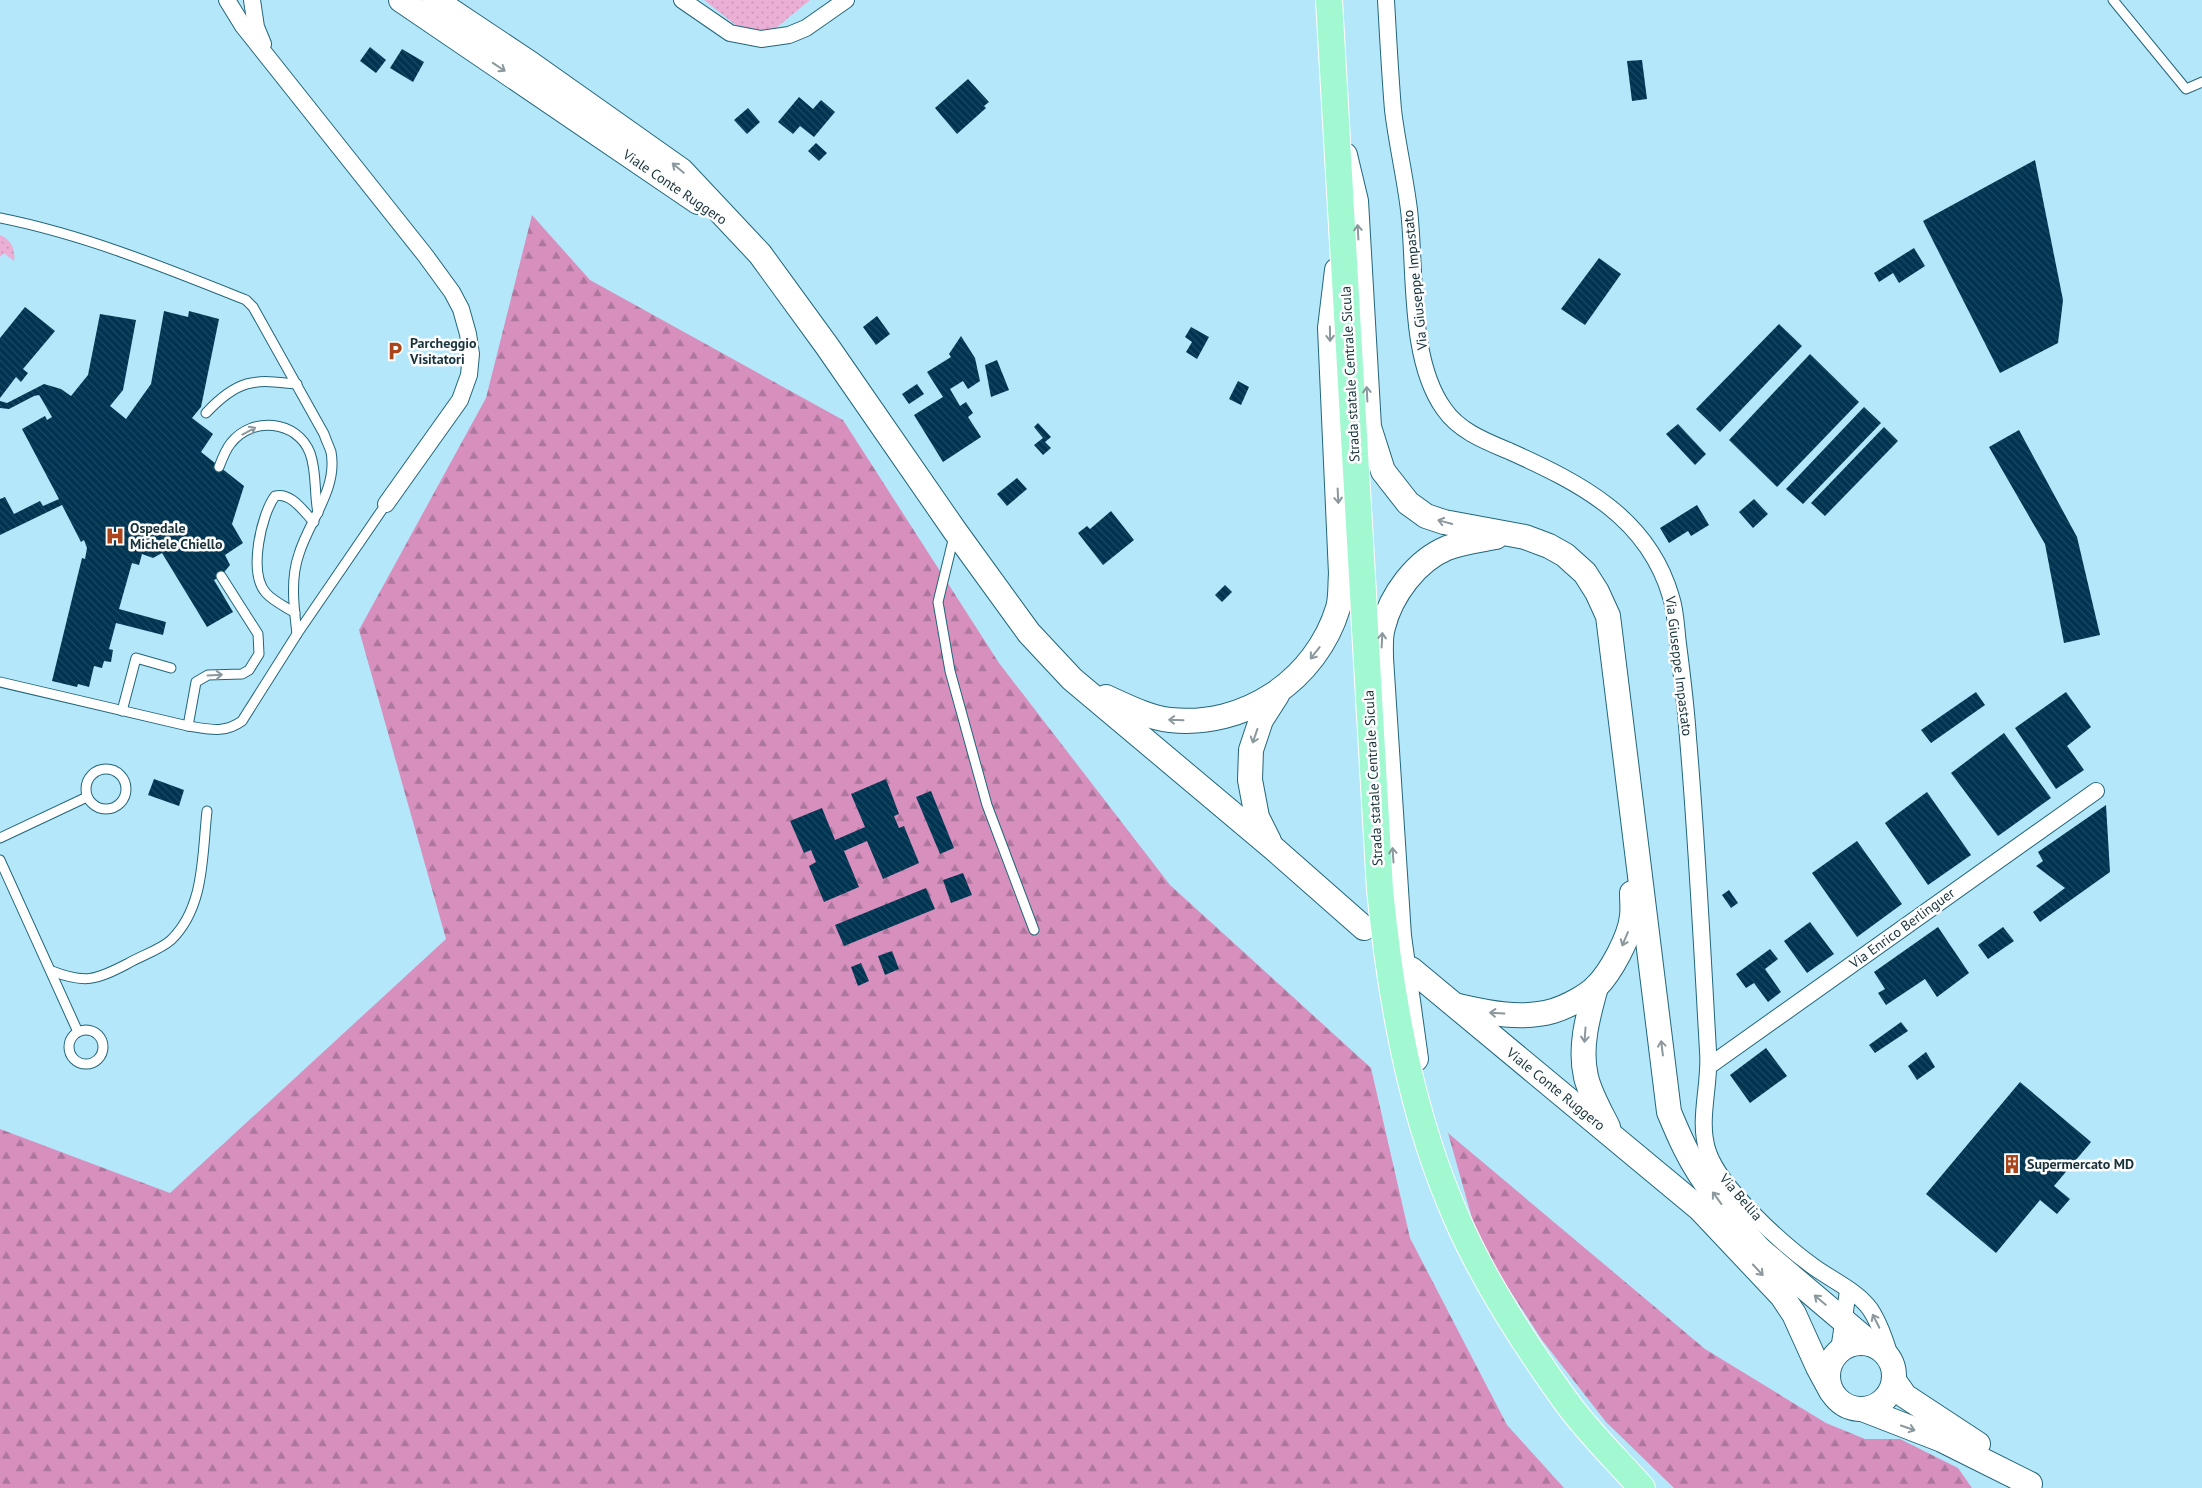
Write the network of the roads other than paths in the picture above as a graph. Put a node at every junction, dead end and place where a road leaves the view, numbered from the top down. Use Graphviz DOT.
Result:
graph roads {
  1 [pos="227,0"];
  2 [pos="252,0"];
  3 [pos="401,0"];
  4 [pos="419,0"];
  5 [pos="435,0"];
  6 [pos="682,0"];
  7 [pos="846,0"];
  8 [pos="1329,0"];
  9 [pos="1386,0"];
  10 [pos="2113,0"];
  11 [pos="515,53"];
  12 [pos="271,62"];
  13 [pos="2202,82"];
  14 [pos="1336,117"];
  15 [pos="0,218"];
  16 [pos="736,228"];
  17 [pos="1342,233"];
  18 [pos="297,384"];
  19 [pos="206,413"];
  20 [pos="219,467"];
  21 [pos="386,504"];
  22 [pos="316,518"];
  23 [pos="955,531"];
  24 [pos="1510,535"];
  25 [pos="221,576"];
  26 [pos="294,613"];
  27 [pos="297,634"];
  28 [pos="171,668"];
  29 [pos="1072,678"];
  30 [pos="0,682"];
  31 [pos="1278,693"];
  32 [pos="122,711"];
  33 [pos="188,726"];
  34 [pos="2096,790"];
  35 [pos="87,797"];
  36 [pos="207,811"];
  37 [pos="1632,821"];
  38 [pos="0,838"];
  39 [pos="1272,847"];
  40 [pos="0,860"];
  41 [pos="1364,928"];
  42 [pos="1034,930"];
  43 [pos="1411,969"];
  44 [pos="52,971"];
  45 [pos="1596,988"];
  46 [pos="1452,1005"];
  47 [pos="78,1032"];
  48 [pos="1709,1066"];
  49 [pos="1424,1129"];
  50 [pos="1613,1136"];
  51 [pos="1700,1209"];
  52 [pos="1759,1249"];
  53 [pos="1848,1291"];
  54 [pos="1845,1322"];
  55 [pos="1870,1343"];
  56 [pos="1839,1350"];
  57 [pos="1893,1371"];
  58 [pos="1831,1391"];
  59 [pos="1862,1409"];
  60 [pos="1614,1458"];
  61 [pos="2026,1487"];
  62 [pos="1642,1488"];
  63 [pos="1652,1488"];
  1 -- 12 [label="street"];
  2 -- 12 [label="street"];
  3 -- 16 [label="main road, Viale Conte Ruggero, one-way"];
  4 -- 11 [label="street"];
  5 -- 11 [label="main road, Viale Conte Ruggero"];
  6 -- 7 [label="street"];
  8 -- 14 [label="main road, Strada statale Centrale Sicula"];
  9 -- 48 [label="street, Via Giuseppe Impastato"];
  10 -- 13 [label="lane"];
  16 -- 11 [label="main road, Viale Conte Ruggero, one-way"];
  12 -- 21 [label="street"];
  14 -- 17 [label="main road, Strada statale Centrale Sicula"];
  24 -- 14 [label="main road, one-way"];
  15 -- 18 [label="lane"];
  16 -- 23 [label="main road"];
  17 -- 31 [label="main road, one-way"];
  17 -- 49 [label="main road, Strada statale Centrale Sicula"];
  18 -- 19 [label="lane"];
  18 -- 22 [label="lane"];
  20 -- 22 [label="lane, one-way"];
  21 -- 27 [label="lane"];
  22 -- 26 [label="lane"];
  22 -- 26 [label="lane"];
  23 -- 29 [label="main road"];
  23 -- 42 [label="lane"];
  24 -- 37 [label="main road"];
  49 -- 24 [label="main road, one-way"];
  33 -- 25 [label="lane, one-way"];
  26 -- 27 [label="lane"];
  27 -- 33 [label="lane"];
  28 -- 32 [label="lane"];
  31 -- 29 [label="main road, one-way"];
  29 -- 39 [label="main road"];
  30 -- 32 [label="lane"];
  31 -- 39 [label="main road, one-way"];
  32 -- 33 [label="lane"];
  34 -- 48 [label="street, Via Enrico Berlinguer"];
  35 -- 35 [label="lane"];
  35 -- 38 [label="lane"];
  36 -- 44 [label="lane"];
  37 -- 45 [label="main road, one-way"];
  52 -- 37 [label="main road, one-way"];
  39 -- 41 [label="main road"];
  40 -- 44 [label="lane"];
  43 -- 46 [label="main road, Viale Conte Ruggero"];
  44 -- 47 [label="lane"];
  45 -- 46 [label="main road, one-way"];
  45 -- 50 [label="main road, one-way"];
  46 -- 50 [label="main road, Viale Conte Ruggero"];
  48 -- 53 [label="street, Via Bellia"];
  49 -- 60 [label="main road, Strada statale Centrale Sicula"];
  50 -- 51 [label="main road, Viale Conte Ruggero"];
  51 -- 52 [label="main road"];
  51 -- 58 [label="main road, one-way"];
  54 -- 52 [label="main road, one-way"];
  53 -- 54 [label="street"];
  57 -- 53 [label="street, Via Bellia, one-way"];
  54 -- 55 [label="main road"];
  54 -- 56 [label="street"];
  55 -- 56 [label="main road"];
  55 -- 57 [label="main road"];
  56 -- 58 [label="main road"];
  57 -- 59 [label="main road"];
  57 -- 61 [label="main road"];
  58 -- 59 [label="main road"];
  59 -- 61 [label="main road, one-way"];
  60 -- 62 [label="main road, Strada statale Centrale Sicula"];
  60 -- 63 [label="main road"];
}
